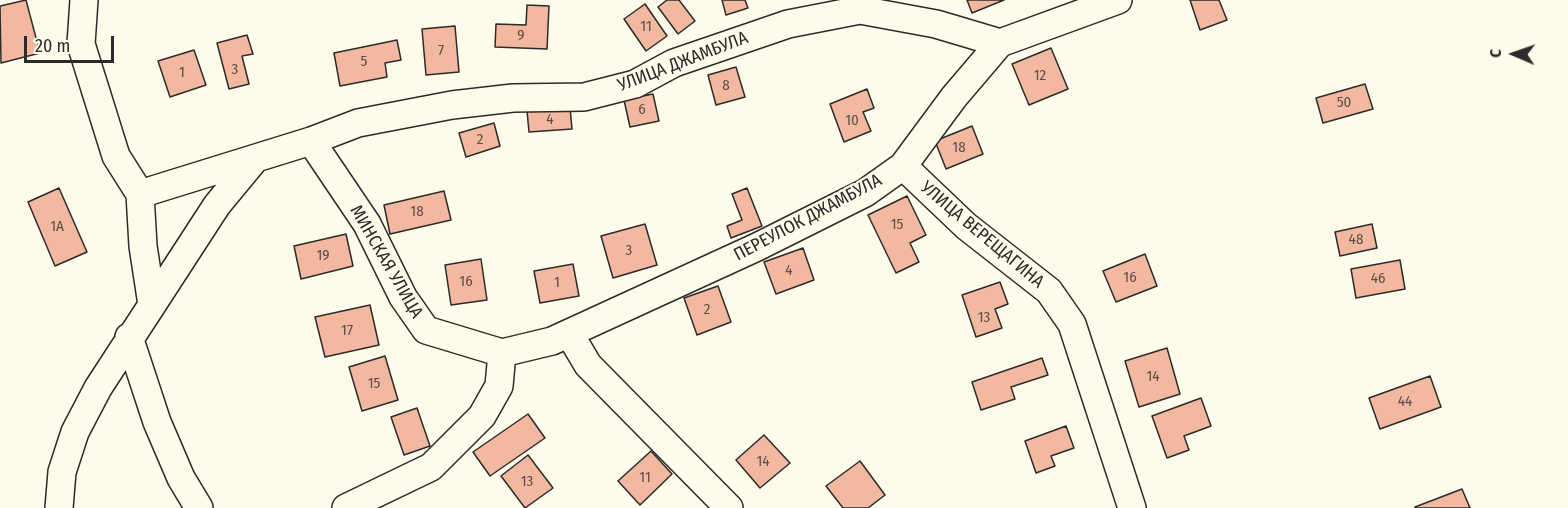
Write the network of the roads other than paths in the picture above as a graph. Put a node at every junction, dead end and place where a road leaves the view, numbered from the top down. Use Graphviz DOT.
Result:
graph roads {
  1 [pos="84,0"];
  2 [pos="1118,0"];
  3 [pos="1000,43"];
  4 [pos="311,141"];
  5 [pos="255,159"];
  6 [pos="903,166"];
  7 [pos="140,194"];
  8 [pos="152,305"];
  9 [pos="569,333"];
  10 [pos="129,337"];
  11 [pos="502,353"];
  12 [pos="58,508"];
  13 [pos="199,508"];
  14 [pos="346,508"];
  15 [pos="729,508"];
  16 [pos="1132,508"];
  1 -- 7 [label="street"];
  2 -- 3 [label="street"];
  3 -- 4 [label="street, УЛИЦА ДЖАМБУЛА"];
  3 -- 6 [label="street, ПЕРЕУЛОК ДЖАМБУЛА"];
  4 -- 5 [label="street, УЛИЦА ДЖАМБУЛА"];
  4 -- 11 [label="street, МИНСКАЯ УЛИЦА"];
  5 -- 7 [label="street, УЛИЦА ДЖАМБУЛА"];
  5 -- 8 [label="street"];
  6 -- 9 [label="street, ПЕРЕУЛОК ДЖАМБУЛА"];
  6 -- 16 [label="street, УЛИЦА ВЕРЕЩАГИНА"];
  7 -- 8 [label="street"];
  8 -- 10 [label="street"];
  9 -- 11 [label="street"];
  9 -- 15 [label="street"];
  10 -- 12 [label="street"];
  10 -- 13 [label="street"];
  11 -- 14 [label="street"];
}
